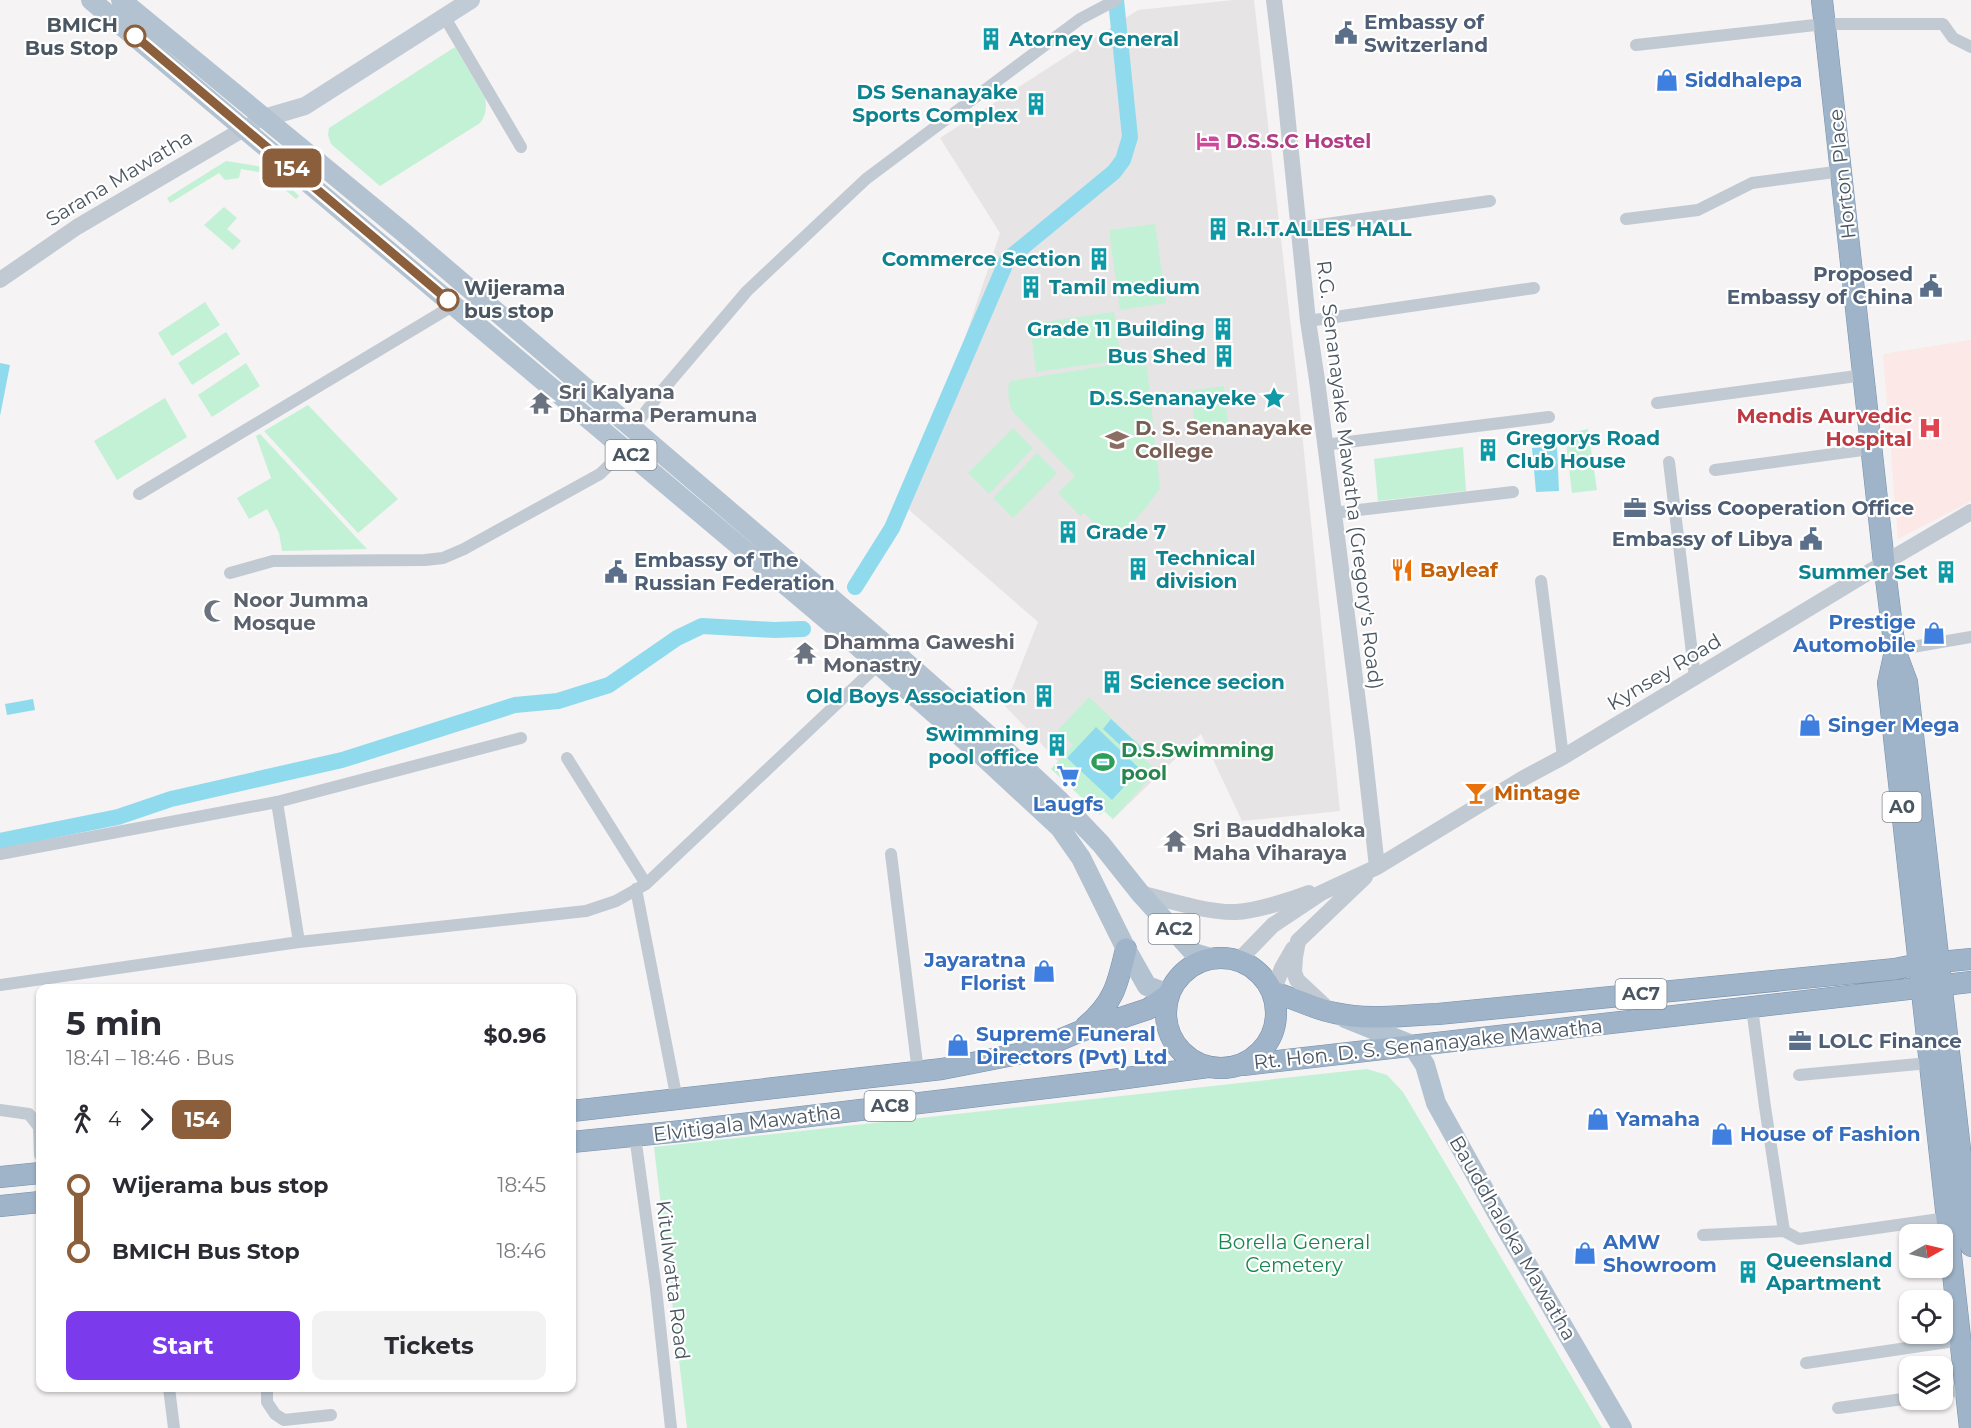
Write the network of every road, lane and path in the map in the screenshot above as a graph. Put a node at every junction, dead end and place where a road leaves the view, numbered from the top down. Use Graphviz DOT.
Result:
graph roads {
  1 [pos="91,0"];
  2 [pos="121,0"];
  3 [pos="471,0"];
  4 [pos="1274,0"];
  5 [pos="1822,0"];
  6 [pos="1112,2"];
  7 [pos="444,16"];
  8 [pos="1824,24"];
  9 [pos="1636,45"];
  10 [pos="1971,47"];
  11 [pos="264,118"];
  12 [pos="244,128"];
  13 [pos="522,147"];
  14 [pos="1842,171"];
  15 [pos="1490,201"];
  16 [pos="1626,219"];
  17 [pos="1298,228"];
  18 [pos="0,280"];
  19 [pos="1534,288"];
  20 [pos="454,305"];
  21 [pos="1308,321"];
  22 [pos="1864,375"];
  23 [pos="1657,403"];
  24 [pos="1549,417"];
  25 [pos="632,429"];
  26 [pos="1324,445"];
  27 [pos="1870,448"];
  28 [pos="625,450"];
  29 [pos="1669,462"];
  30 [pos="1715,470"];
  31 [pos="1513,492"];
  32 [pos="139,494"];
  33 [pos="1971,512"];
  34 [pos="1333,513"];
  35 [pos="1884,563"];
  36 [pos="230,573"];
  37 [pos="1540,581"];
  38 [pos="1971,637"];
  39 [pos="1895,650"];
  40 [pos="879,664"];
  41 [pos="1695,678"];
  42 [pos="521,738"];
  43 [pos="1563,757"];
  44 [pos="567,758"];
  45 [pos="277,802"];
  46 [pos="0,854"];
  47 [pos="891,854"];
  48 [pos="1377,867"];
  49 [pos="641,887"];
  50 [pos="1140,893"];
  51 [pos="1298,941"];
  52 [pos="299,942"];
  53 [pos="1126,949"];
  54 [pos="1211,958"];
  55 [pos="1971,958"];
  56 [pos="1239,960"];
  57 [pos="1929,963"];
  58 [pos="1971,982"];
  59 [pos="0,985"];
  60 [pos="1943,987"];
  61 [pos="1922,989"];
  62 [pos="1273,992"];
  63 [pos="1169,994"];
  64 [pos="1752,1008"];
  65 [pos="1334,1013"];
  66 [pos="1081,1031"];
  67 [pos="1412,1045"];
  68 [pos="1929,1063"];
  69 [pos="1242,1065"];
  70 [pos="1208,1067"];
  71 [pos="918,1072"];
  72 [pos="1799,1075"];
  73 [pos="677,1100"];
  74 [pos="0,1110"];
  75 [pos="576,1111"];
  76 [pos="36,1123"];
  77 [pos="635,1136"];
  78 [pos="576,1142"];
  79 [pos="36,1173"];
  80 [pos="0,1177"];
  81 [pos="1968,1196"];
  82 [pos="36,1202"];
  83 [pos="2,1206"];
  84 [pos="1947,1218"];
  85 [pos="1790,1234"];
  86 [pos="1703,1235"];
  87 [pos="1971,1246"];
  88 [pos="1961,1340"];
  89 [pos="1806,1363"];
  90 [pos="1966,1389"];
  91 [pos="1953,1391"];
  92 [pos="170,1392"];
  93 [pos="267,1392"];
  94 [pos="1899,1400"];
  95 [pos="1838,1408"];
  96 [pos="331,1415"];
  97 [pos="174,1428"];
  98 [pos="670,1428"];
  99 [pos="1622,1428"];
  100 [pos="1970,1428"];
  1 -- 12 [label="main road, AC2"];
  2 -- 11 [label="main road, AC2"];
  3 -- 7 [label="main road"];
  4 -- 17 [label="street, R.G. Senanayake Mawatha (Gregory's Road)"];
  5 -- 8 [label="highway, Horton Place / A0"];
  6 -- 25 [label="street"];
  7 -- 11 [label="main road"];
  7 -- 13 [label="street"];
  8 -- 9 [label="street"];
  8 -- 10 [label="street"];
  8 -- 14 [label="highway, Horton Place / A0"];
  11 -- 12 [label="street, Sarana Mawatha"];
  11 -- 25 [label="main road, AC2"];
  12 -- 18 [label="street, Sarana Mawatha"];
  12 -- 20 [label="main road, AC2"];
  14 -- 16 [label="street"];
  14 -- 22 [label="highway, Horton Place / A0"];
  15 -- 17 [label="street"];
  17 -- 21 [label="street, R.G. Senanayake Mawatha (Gregory's Road)"];
  19 -- 21 [label="street"];
  20 -- 28 [label="main road, AC2"];
  20 -- 32 [label="street"];
  21 -- 26 [label="street, R.G. Senanayake Mawatha (Gregory's Road)"];
  22 -- 23 [label="street"];
  22 -- 27 [label="highway, Horton Place / A0"];
  24 -- 26 [label="street"];
  25 -- 50 [label="main road, AC2"];
  26 -- 34 [label="street, R.G. Senanayake Mawatha (Gregory's Road)"];
  27 -- 30 [label="street"];
  27 -- 35 [label="highway, Horton Place / A0"];
  28 -- 36 [label="street"];
  28 -- 40 [label="main road, AC2"];
  29 -- 41 [label="street"];
  31 -- 34 [label="street"];
  33 -- 35 [label="street, Kynsey Road"];
  34 -- 48 [label="street, R.G. Senanayake Mawatha (Gregory's Road)"];
  35 -- 39 [label="highway, A0"];
  35 -- 41 [label="street, Kynsey Road"];
  37 -- 43 [label="street"];
  38 -- 39 [label="street"];
  39 -- 57 [label="highway, A0"];
  40 -- 49 [label="street"];
  40 -- 53 [label="main road, AC2"];
  41 -- 43 [label="street, Kynsey Road"];
  42 -- 45 [label="street"];
  43 -- 48 [label="street, Kynsey Road"];
  44 -- 49 [label="street"];
  45 -- 46 [label="street"];
  45 -- 52 [label="street"];
  47 -- 71 [label="street"];
  48 -- 50 [label="street"];
  48 -- 51 [label="street, Kynsey Road"];
  48 -- 56 [label="street, Kynsey Road"];
  49 -- 52 [label="street"];
  49 -- 73 [label="street"];
  50 -- 54 [label="main road, AC2"];
  51 -- 62 [label="street, Kynsey Road"];
  51 -- 65 [label="street"];
  52 -- 59 [label="street"];
  53 -- 63 [label="main road, AC2"];
  53 -- 66 [label="highway"];
  54 -- 56 [label="highway"];
  54 -- 63 [label="highway"];
  55 -- 57 [label="highway, Rt. Hon. D. S. Senanayake Mawatha / AC7"];
  56 -- 62 [label="highway"];
  57 -- 60 [label="highway, A0"];
  57 -- 61 [label="highway, A0"];
  57 -- 65 [label="highway, Rt. Hon. D. S. Senanayake Mawatha / AC7"];
  58 -- 60 [label="highway, Rt. Hon. D. S. Senanayake Mawatha / AC7"];
  60 -- 61 [label="highway, Rt. Hon. D. S. Senanayake Mawatha / AC7"];
  60 -- 81 [label="highway, A0"];
  61 -- 64 [label="highway, Rt. Hon. D. S. Senanayake Mawatha / AC7"];
  61 -- 68 [label="highway, A0"];
  62 -- 65 [label="highway, Rt. Hon. D. S. Senanayake Mawatha / AC7"];
  62 -- 69 [label="highway"];
  63 -- 66 [label="highway, Elvitigala Mawatha / AC8"];
  63 -- 70 [label="highway"];
  64 -- 67 [label="highway, Rt. Hon. D. S. Senanayake Mawatha / AC7"];
  64 -- 85 [label="street"];
  65 -- 67 [label="main road"];
  66 -- 71 [label="highway, Elvitigala Mawatha / AC8"];
  67 -- 69 [label="highway, Rt. Hon. D. S. Senanayake Mawatha / AC7"];
  67 -- 99 [label="main road, Bauddhaloka Mawatha"];
  68 -- 72 [label="street"];
  68 -- 84 [label="highway, A0"];
  69 -- 70 [label="highway"];
  70 -- 77 [label="highway, Elvitigala Mawatha / AC8"];
  71 -- 73 [label="highway, Elvitigala Mawatha / AC8"];
  73 -- 75 [label="highway, Elvitigala Mawatha / AC8"];
  74 -- 76 [label="street"];
  77 -- 78 [label="highway, Elvitigala Mawatha / AC8"];
  77 -- 98 [label="street, Kitulwatta Road"];
  79 -- 80 [label="highway"];
  80 -- 83 [label="highway"];
  81 -- 87 [label="highway, A0"];
  82 -- 83 [label="highway"];
  84 -- 85 [label="street"];
  84 -- 88 [label="highway, A0"];
  85 -- 86 [label="street"];
  88 -- 89 [label="street"];
  88 -- 90 [label="highway, A0"];
  90 -- 91 [label="street"];
  90 -- 100 [label="highway, A0"];
  92 -- 97 [label="street"];
  93 -- 96 [label="street"];
  94 -- 95 [label="street"];
}
